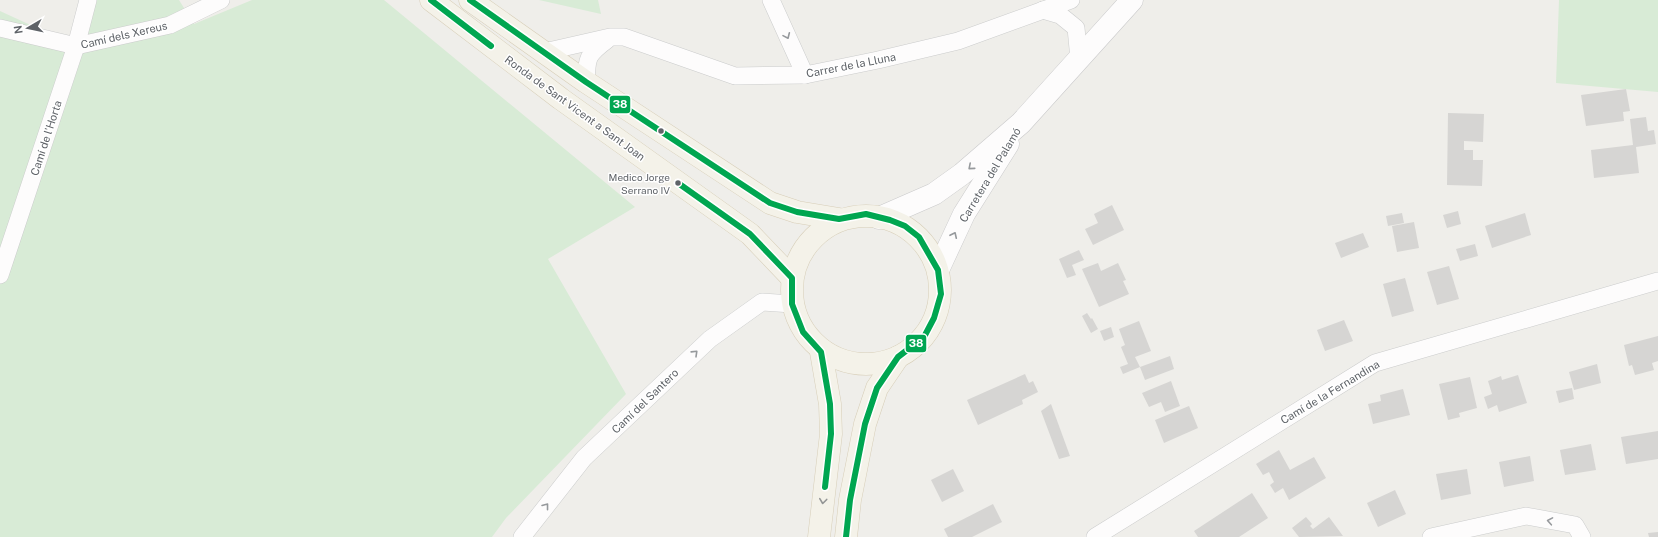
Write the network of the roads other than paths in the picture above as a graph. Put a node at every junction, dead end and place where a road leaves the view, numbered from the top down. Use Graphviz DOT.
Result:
graph roads {
  1 [pos="88,0"];
  2 [pos="221,0"];
  3 [pos="431,0"];
  4 [pos="470,0"];
  5 [pos="772,0"];
  6 [pos="1071,0"];
  7 [pos="1132,0"];
  8 [pos="1044,10"];
  9 [pos="0,28"];
  10 [pos="610,37"];
  11 [pos="76,46"];
  12 [pos="544,52"];
  13 [pos="1079,59"];
  14 [pos="805,75"];
  15 [pos="586,82"];
  16 [pos="1021,123"];
  17 [pos="879,218"];
  18 [pos="839,219"];
  19 [pos="938,270"];
  20 [pos="0,275"];
  21 [pos="792,278"];
  22 [pos="1658,281"];
  23 [pos="792,304"];
  24 [pos="821,352"];
  25 [pos="898,357"];
  26 [pos="522,537"];
  27 [pos="819,537"];
  28 [pos="846,537"];
  29 [pos="1095,537"];
  30 [pos="1431,537"];
  31 [pos="1582,537"];
  1 -- 11 [label="street, Camí de l'Horta"];
  2 -- 11 [label="street, Camí dels Xereus"];
  3 -- 21 [label="main road, Ronda de Sant Vicent a Sant Joan"];
  4 -- 12 [label="main road"];
  5 -- 14 [label="street, one-way"];
  6 -- 8 [label="street, Carrer de la Lluna"];
  7 -- 13 [label="street, Carretera del Palamó"];
  8 -- 13 [label="street"];
  8 -- 14 [label="street, Carrer de la Lluna"];
  9 -- 11 [label="street, Camí dels Xereus"];
  10 -- 12 [label="street, Carrer de la Lluna"];
  10 -- 14 [label="street, Carrer de la Lluna"];
  10 -- 15 [label="street"];
  11 -- 20 [label="street, Camí de l'Horta"];
  12 -- 15 [label="main road"];
  13 -- 16 [label="street, Carretera del Palamó"];
  15 -- 18 [label="main road"];
  16 -- 17 [label="street, Carretera del Palamó, one-way"];
  19 -- 16 [label="street, Carretera del Palamó, one-way"];
  17 -- 18 [label="main road"];
  17 -- 19 [label="main road"];
  18 -- 21 [label="main road"];
  19 -- 25 [label="main road"];
  21 -- 23 [label="main road"];
  22 -- 29 [label="street, Camí de la Fernandina"];
  23 -- 24 [label="main road"];
  26 -- 23 [label="street, Camí del Santero, one-way"];
  24 -- 25 [label="main road"];
  24 -- 27 [label="main road, one-way"];
  25 -- 28 [label="main road"];
  31 -- 30 [label="street, one-way"];
}
